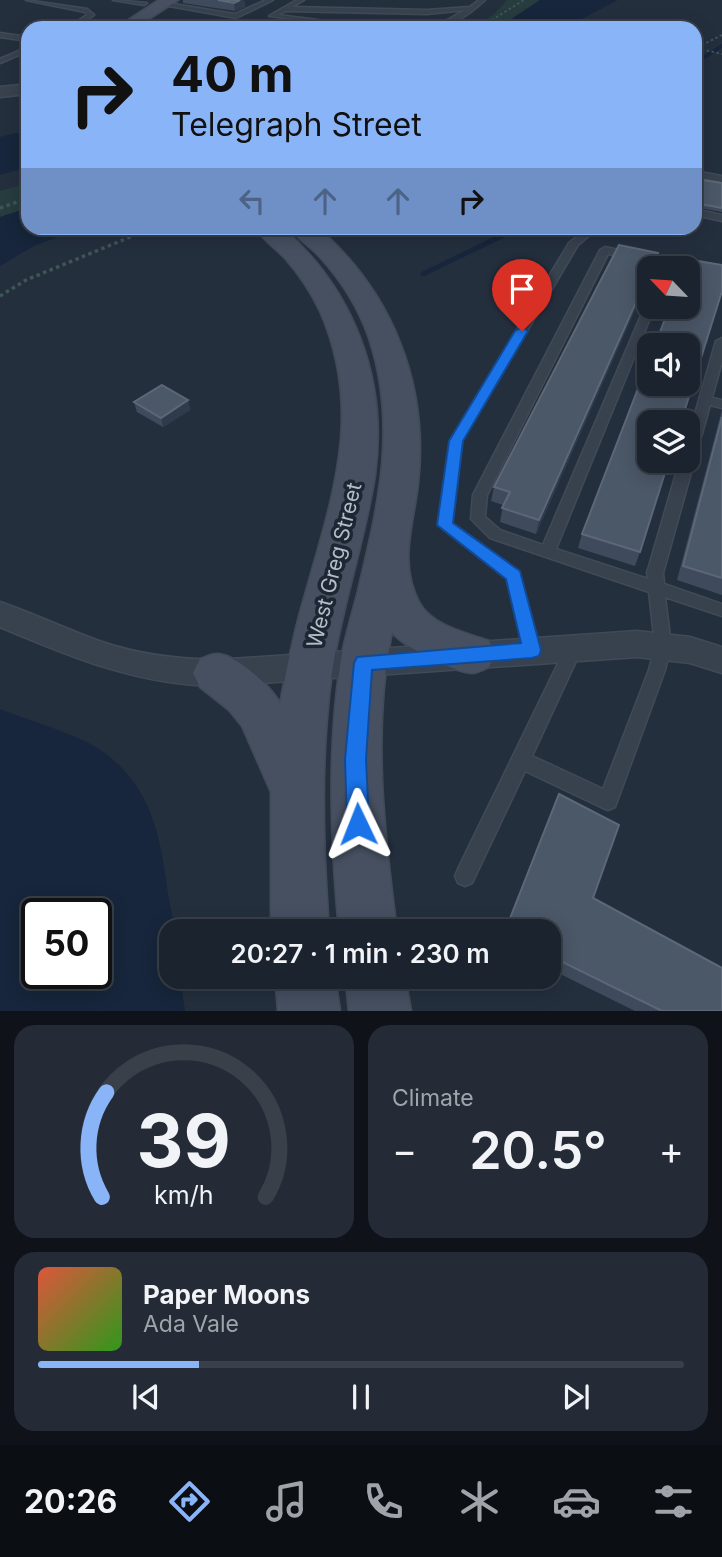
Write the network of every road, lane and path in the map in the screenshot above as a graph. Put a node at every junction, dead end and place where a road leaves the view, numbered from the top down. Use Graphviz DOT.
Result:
graph roads {
  1 [pos="29,0"];
  2 [pos="116,0"];
  3 [pos="270,0"];
  4 [pos="482,0"];
  5 [pos="524,0"];
  6 [pos="156,2"];
  7 [pos="298,2"];
  8 [pos="444,2"];
  9 [pos="247,3"];
  10 [pos="407,3"];
  11 [pos="261,5"];
  12 [pos="473,8"];
  13 [pos="284,9"];
  14 [pos="455,19"];
  15 [pos="389,20"];
  16 [pos="402,20"];
  17 [pos="81,21"];
  18 [pos="117,21"];
  19 [pos="130,21"];
  20 [pos="323,21"];
  21 [pos="451,21"];
  22 [pos="490,21"];
  23 [pos="0,35"];
  24 [pos="722,35"];
  25 [pos="21,38"];
  26 [pos="702,45"];
  27 [pos="702,49"];
  28 [pos="21,52"];
  29 [pos="722,54"];
  30 [pos="0,61"];
  31 [pos="21,90"];
  32 [pos="0,92"];
  33 [pos="702,175"];
  34 [pos="722,179"];
  35 [pos="21,200"];
  36 [pos="0,208"];
  37 [pos="702,214"];
  38 [pos="722,218"];
  39 [pos="135,235"];
  40 [pos="275,235"];
  41 [pos="311,235"];
  42 [pos="584,235"];
  43 [pos="637,258"];
  44 [pos="700,271"];
  45 [pos="722,275"];
  46 [pos="0,296"];
  47 [pos="645,319"];
  48 [pos="722,341"];
  49 [pos="705,400"];
  50 [pos="722,404"];
  51 [pos="700,418"];
  52 [pos="684,473"];
  53 [pos="548,551"];
  54 [pos="385,558"];
  55 [pos="657,588"];
  56 [pos="722,610"];
  57 [pos="0,614"];
  58 [pos="663,645"];
  59 [pos="574,648"];
  60 [pos="532,650"];
  61 [pos="473,654"];
  62 [pos="722,660"];
  63 [pos="363,663"];
  64 [pos="309,667"];
  65 [pos="216,673"];
  66 [pos="520,760"];
  67 [pos="297,791"];
  68 [pos="465,876"];
  69 [pos="299,919"];
  70 [pos="367,919"];
  71 [pos="306,989"];
  72 [pos="377,989"];
  73 [pos="309,1011"];
  74 [pos="380,1011"];
  1 -- 17 [label="lane"];
  2 -- 6 [label="lane"];
  3 -- 11 [label="lane"];
  4 -- 8 [label="lane"];
  4 -- 12 [label="lane"];
  5 -- 22 [label="path"];
  6 -- 11 [label="lane"];
  6 -- 18 [label="main road"];
  6 -- 19 [label="main road"];
  7 -- 10 [label="lane"];
  7 -- 13 [label="lane"];
  9 -- 11 [label="lane"];
  12 -- 13 [label="lane"];
  12 -- 14 [label="lane"];
  13 -- 20 [label="lane"];
  14 -- 16 [label="lane"];
  14 -- 21 [label="lane"];
  15 -- 20 [label="lane"];
  23 -- 25 [label="lane"];
  24 -- 26 [label="path"];
  27 -- 29 [label="path"];
  28 -- 30 [label="lane"];
  31 -- 32 [label="street"];
  33 -- 34 [label="lane"];
  35 -- 36 [label="path"];
  37 -- 38 [label="lane"];
  39 -- 46 [label="path"];
  40 -- 64 [label="main road, West Greg Street"];
  41 -- 54 [label="main road, West Greg Street"];
  42 -- 60 [label="lane"];
  43 -- 53 [label="lane"];
  44 -- 45 [label="lane"];
  47 -- 53 [label="lane"];
  48 -- 49 [label="lane"];
  49 -- 50 [label="lane"];
  49 -- 51 [label="lane"];
  52 -- 55 [label="lane"];
  53 -- 55 [label="lane"];
  54 -- 61 [label="main road"];
  54 -- 63 [label="main road, West Greg Street"];
  55 -- 56 [label="lane"];
  55 -- 58 [label="lane"];
  57 -- 65 [label="street"];
  58 -- 59 [label="street"];
  58 -- 62 [label="street"];
  58 -- 66 [label="lane"];
  59 -- 60 [label="street"];
  59 -- 66 [label="lane"];
  60 -- 61 [label="street"];
  61 -- 63 [label="street"];
  63 -- 64 [label="street"];
  63 -- 70 [label="main road, West Greg Street"];
  64 -- 65 [label="street"];
  64 -- 67 [label="main road, West Greg Street"];
  65 -- 67 [label="main road"];
  66 -- 68 [label="lane"];
  67 -- 69 [label="main road, West Greg Street"];
  71 -- 73 [label="main road"];
  72 -- 74 [label="main road"];
}
